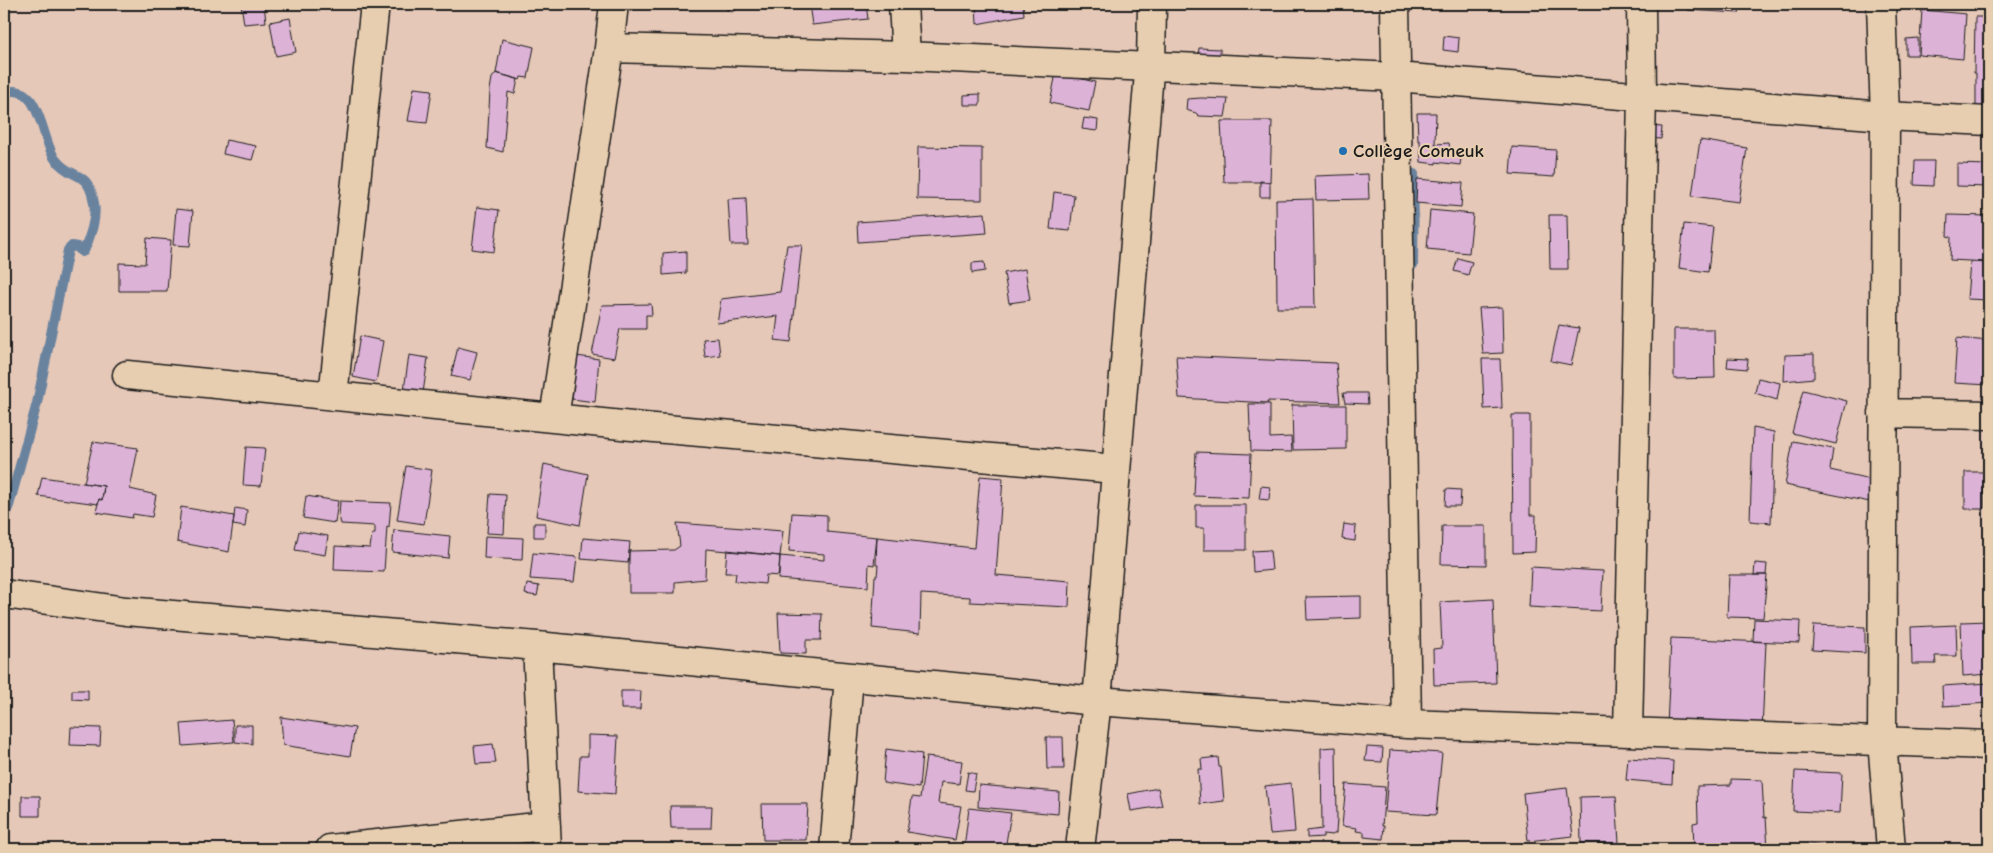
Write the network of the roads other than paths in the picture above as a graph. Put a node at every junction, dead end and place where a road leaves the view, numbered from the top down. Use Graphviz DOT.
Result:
graph roads {
  1 [pos="375,4"];
  2 [pos="614,4"];
  3 [pos="903,4"];
  4 [pos="1152,4"];
  5 [pos="1395,4"];
  6 [pos="1641,4"];
  7 [pos="1881,4"];
  8 [pos="610,48"];
  9 [pos="906,56"];
  10 [pos="1151,67"];
  11 [pos="1396,77"];
  12 [pos="1642,96"];
  13 [pos="1884,116"];
  14 [pos="1989,121"];
  15 [pos="127,375"];
  16 [pos="333,396"];
  17 [pos="1884,414"];
  18 [pos="1989,415"];
  19 [pos="554,418"];
  20 [pos="1115,469"];
  21 [pos="4,594"];
  22 [pos="537,646"];
  23 [pos="849,678"];
  24 [pos="1097,701"];
  25 [pos="1407,724"];
  26 [pos="1628,732"];
  27 [pos="1882,741"];
  28 [pos="1989,745"];
  29 [pos="546,837"];
  30 [pos="330,849"];
  31 [pos="834,849"];
  32 [pos="1080,849"];
  33 [pos="1891,849"];
  1 -- 16 [label="street"];
  2 -- 8 [label="street"];
  3 -- 9 [label="street"];
  4 -- 10 [label="street"];
  5 -- 11 [label="street"];
  6 -- 12 [label="street"];
  7 -- 13 [label="street"];
  8 -- 9 [label="street"];
  8 -- 19 [label="street"];
  9 -- 10 [label="street"];
  10 -- 11 [label="street"];
  10 -- 20 [label="street"];
  11 -- 12 [label="street"];
  11 -- 25 [label="street"];
  12 -- 13 [label="street"];
  12 -- 26 [label="street"];
  13 -- 14 [label="street"];
  13 -- 17 [label="street"];
  15 -- 16 [label="street"];
  16 -- 19 [label="street"];
  17 -- 18 [label="street"];
  17 -- 27 [label="street"];
  19 -- 20 [label="street"];
  20 -- 24 [label="street"];
  21 -- 22 [label="street"];
  22 -- 23 [label="street"];
  22 -- 29 [label="street"];
  23 -- 24 [label="street"];
  23 -- 31 [label="street"];
  24 -- 25 [label="street"];
  24 -- 32 [label="street"];
  25 -- 26 [label="street"];
  26 -- 27 [label="street"];
  27 -- 28 [label="street"];
  27 -- 33 [label="street"];
  29 -- 30 [label="street"];
}
